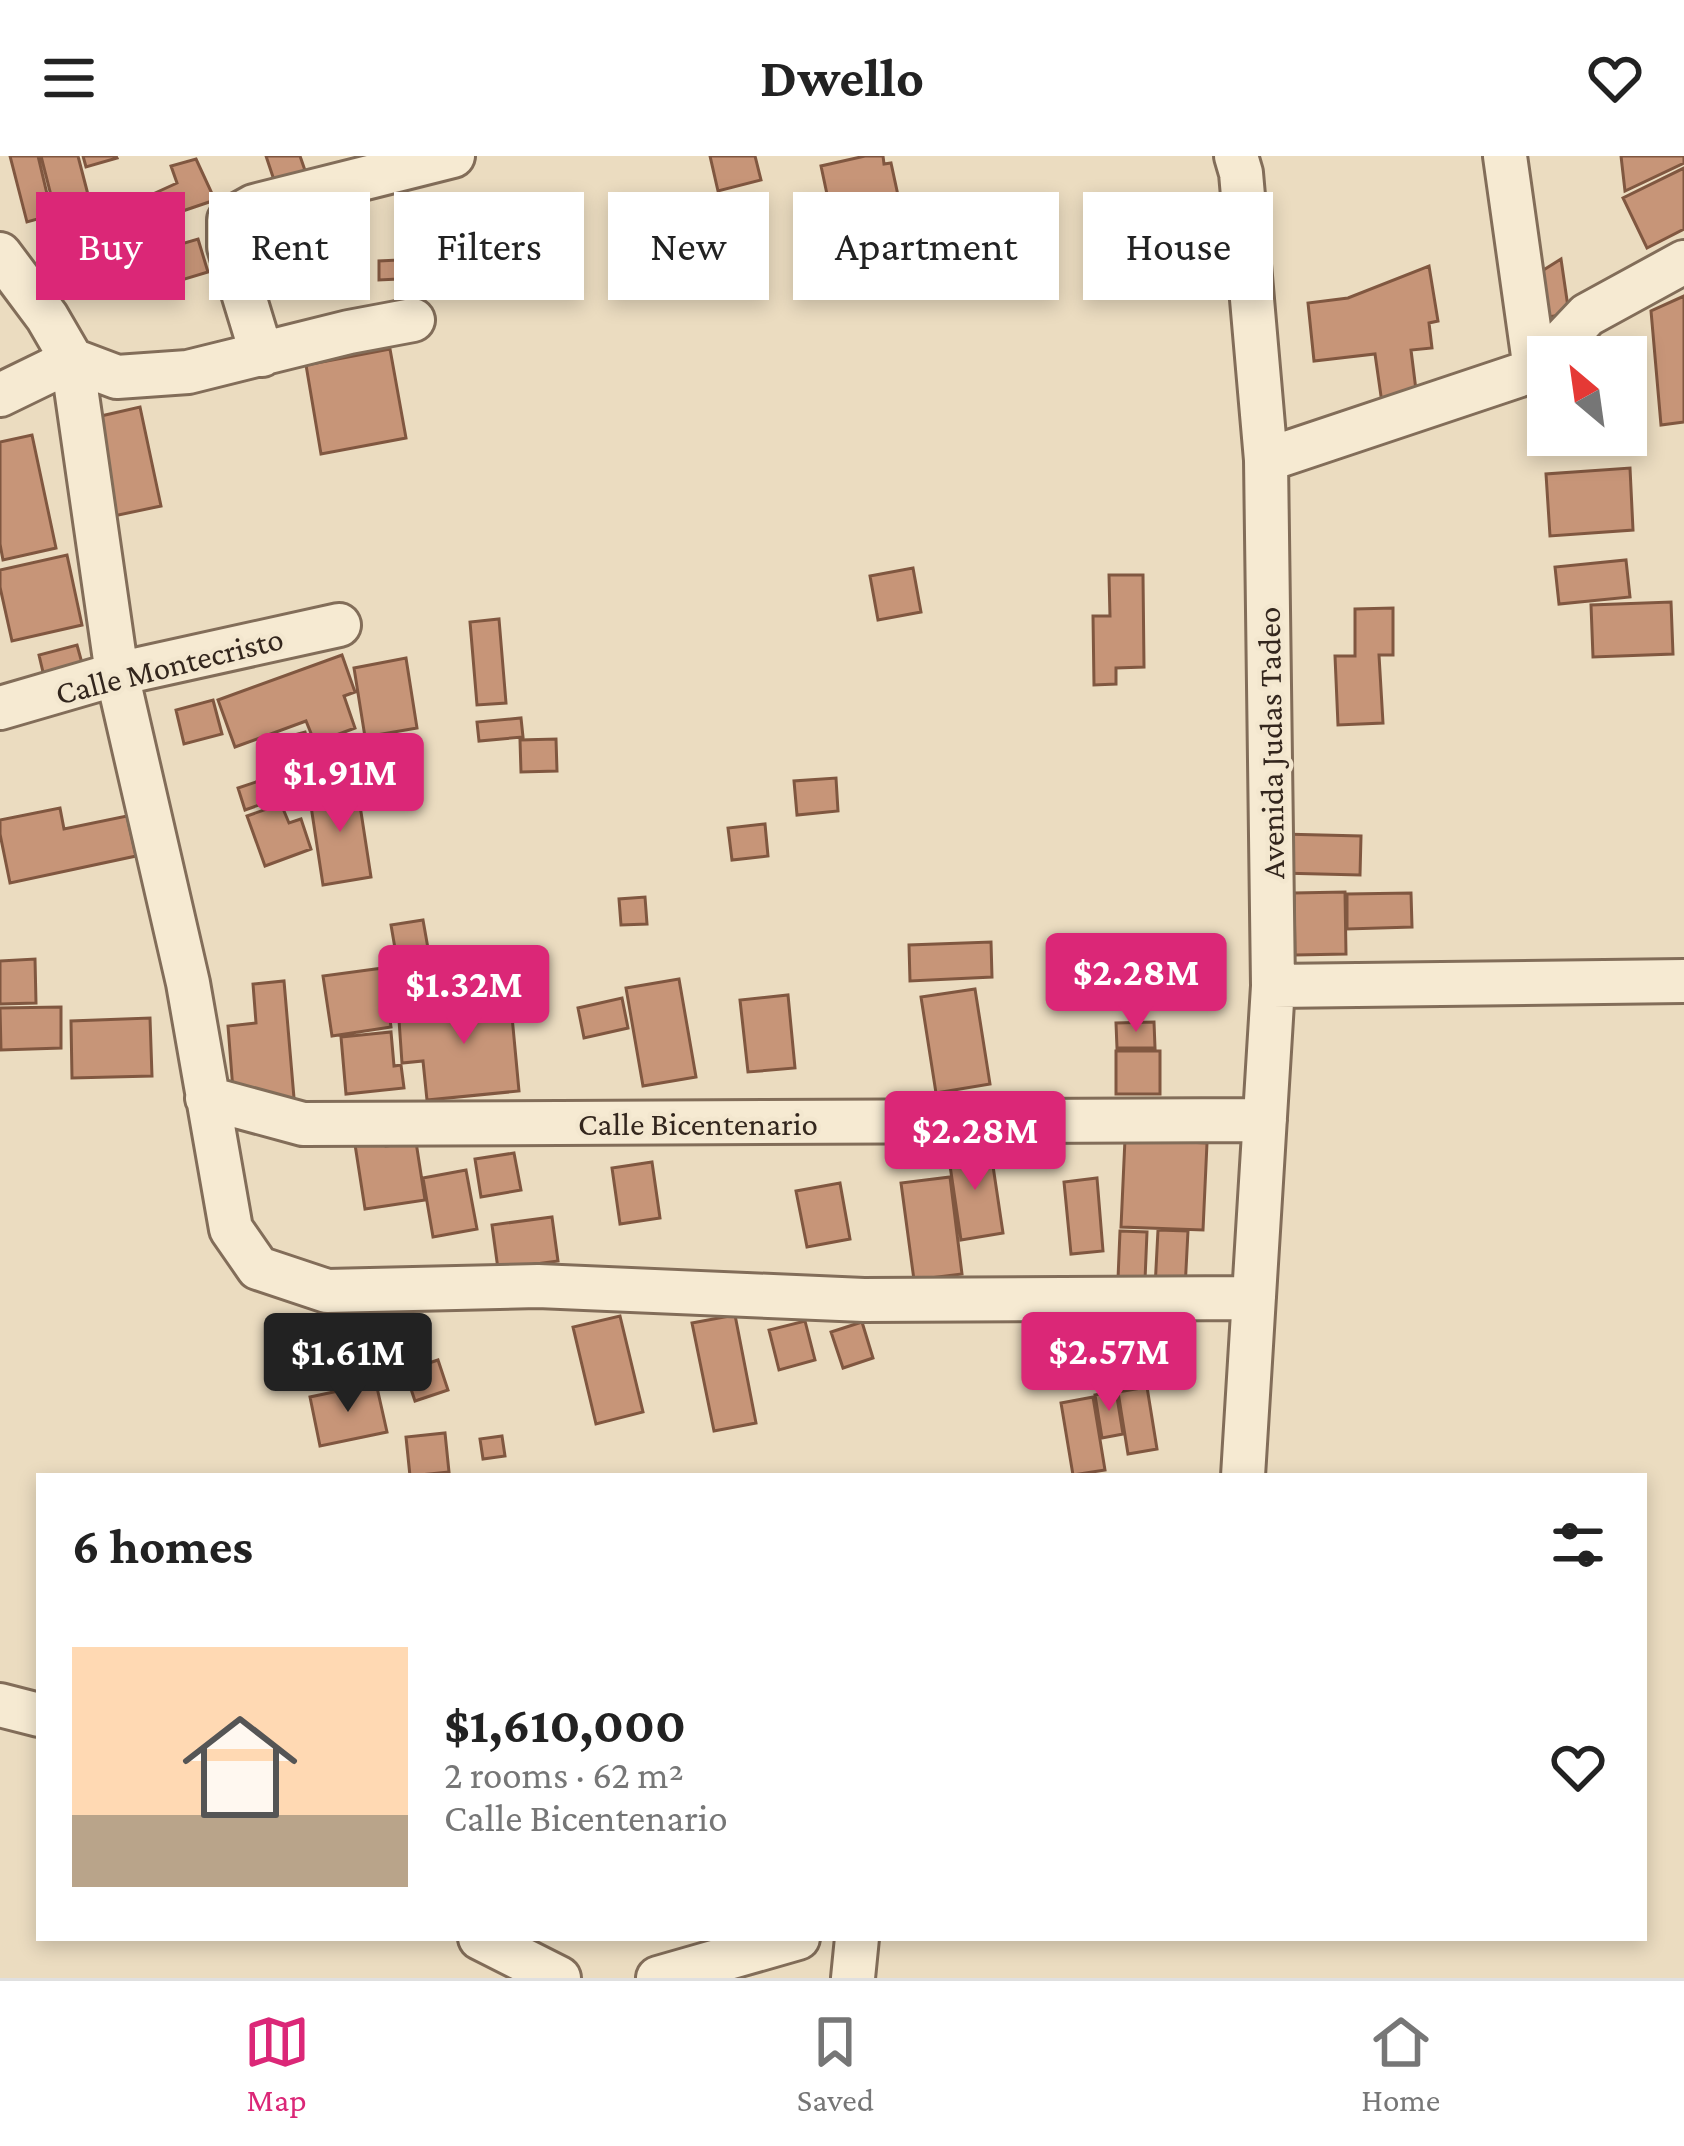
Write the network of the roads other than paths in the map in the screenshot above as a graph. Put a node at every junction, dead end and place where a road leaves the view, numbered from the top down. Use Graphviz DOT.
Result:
graph roads {
  1 [pos="453,156"];
  2 [pos="1236,156"];
  3 [pos="1505,156"];
  4 [pos="0,254"];
  5 [pos="1684,262"];
  6 [pos="413,320"];
  7 [pos="1530,336"];
  8 [pos="1567,336"];
  9 [pos="262,355"];
  10 [pos="72,360"];
  11 [pos="1527,373"];
  12 [pos="0,394"];
  13 [pos="1267,460"];
  14 [pos="339,625"];
  15 [pos="117,674"];
  16 [pos="0,708"];
  17 [pos="1684,982"];
  18 [pos="1273,986"];
  19 [pos="207,1098"];
  20 [pos="1265,1120"];
  21 [pos="1254,1298"];
  22 [pos="1243,1473"];
  23 [pos="0,1705"];
  24 [pos="36,1714"];
  25 [pos="486,1941"];
  26 [pos="788,1941"];
  27 [pos="857,1941"];
  28 [pos="560,1978"];
  29 [pos="658,1978"];
  30 [pos="853,1978"];
  1 -- 9 [label="street"];
  2 -- 13 [label="street, Avenida Judas Tadeo"];
  3 -- 7 [label="street"];
  4 -- 10 [label="street"];
  5 -- 8 [label="street"];
  6 -- 9 [label="street"];
  9 -- 10 [label="street"];
  10 -- 12 [label="street"];
  10 -- 15 [label="street"];
  11 -- 13 [label="street"];
  13 -- 18 [label="street, Avenida Judas Tadeo"];
  14 -- 15 [label="street, Calle Montecristo"];
  15 -- 16 [label="street, Calle Montecristo"];
  15 -- 19 [label="street"];
  17 -- 18 [label="street"];
  18 -- 20 [label="street, Avenida Judas Tadeo"];
  19 -- 20 [label="street, Calle Bicentenario"];
  19 -- 21 [label="street"];
  20 -- 21 [label="street, Avenida Judas Tadeo"];
  21 -- 22 [label="street, Avenida Judas Tadeo"];
  23 -- 24 [label="street"];
  25 -- 28 [label="street"];
  26 -- 29 [label="street"];
  27 -- 30 [label="street"];
}
